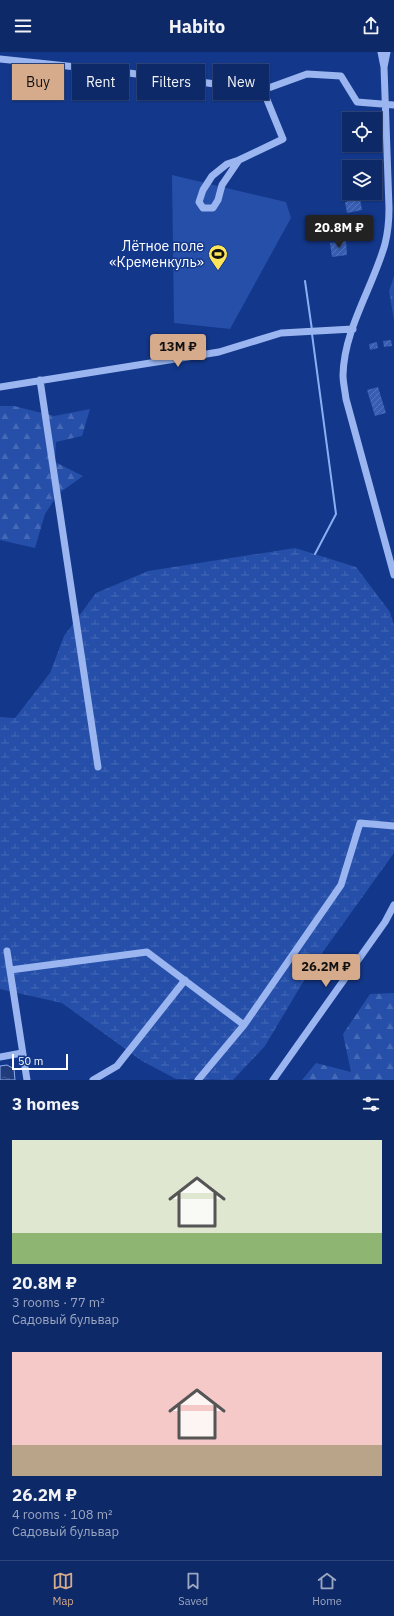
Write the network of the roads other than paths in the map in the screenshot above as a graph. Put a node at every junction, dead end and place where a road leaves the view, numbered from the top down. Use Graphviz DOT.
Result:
graph roads {
  1 [pos="381,52"];
  2 [pos="387,52"];
  3 [pos="0,59"];
  4 [pos="384,67"];
  5 [pos="213,84"];
  6 [pos="269,88"];
  7 [pos="267,100"];
  8 [pos="385,105"];
  9 [pos="394,105"];
  10 [pos="239,160"];
  11 [pos="353,329"];
  12 [pos="40,380"];
  13 [pos="0,387"];
  14 [pos="394,575"];
  15 [pos="98,767"];
  16 [pos="394,826"];
  17 [pos="394,904"];
  18 [pos="7,951"];
  19 [pos="10,970"];
  20 [pos="185,980"];
  21 [pos="244,1025"];
  22 [pos="22,1053"];
  23 [pos="0,1057"];
  24 [pos="27,1080"];
  25 [pos="93,1080"];
  26 [pos="198,1080"];
  27 [pos="273,1080"];
  1 -- 4 [label="street"];
  2 -- 4 [label="street"];
  3 -- 5 [label="street"];
  4 -- 8 [label="street"];
  6 -- 8 [label="street"];
  7 -- 10 [label="street"];
  8 -- 9 [label="street"];
  8 -- 11 [label="street"];
  10 -- 10 [label="street"];
  11 -- 12 [label="street"];
  11 -- 14 [label="street"];
  12 -- 13 [label="street"];
  12 -- 15 [label="street"];
  16 -- 21 [label="street"];
  17 -- 27 [label="street"];
  18 -- 19 [label="street"];
  19 -- 20 [label="street"];
  19 -- 22 [label="street"];
  20 -- 21 [label="street"];
  20 -- 25 [label="street"];
  21 -- 26 [label="street"];
  22 -- 23 [label="street"];
  22 -- 24 [label="street"];
}
